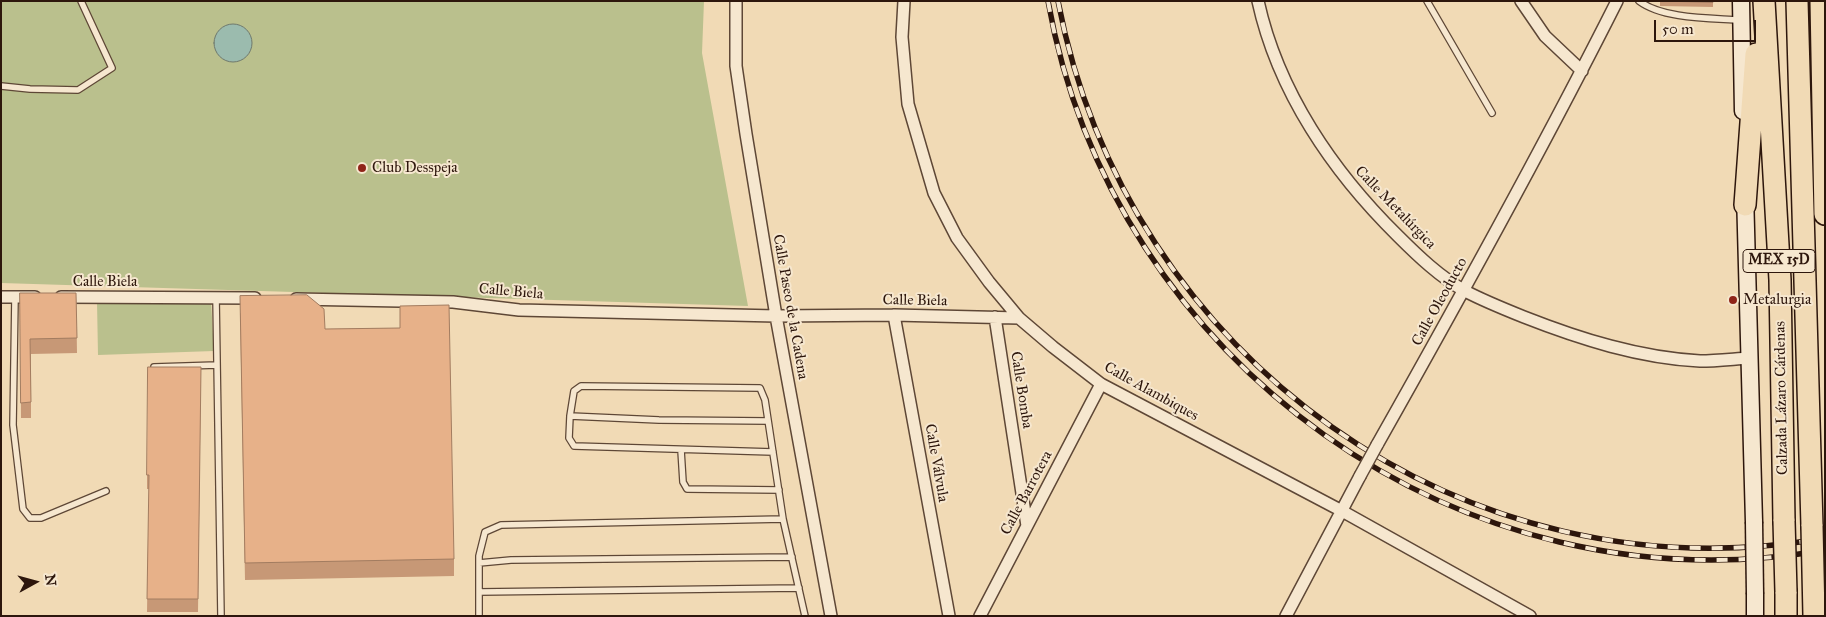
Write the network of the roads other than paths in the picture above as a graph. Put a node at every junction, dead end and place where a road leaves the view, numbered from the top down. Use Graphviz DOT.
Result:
graph roads {
  1 [pos="81,1"];
  2 [pos="736,1"];
  3 [pos="904,1"];
  4 [pos="1258,1"];
  5 [pos="1427,1"];
  6 [pos="1521,1"];
  7 [pos="1617,1"];
  8 [pos="1741,1"];
  9 [pos="1760,1"];
  10 [pos="1764,1"];
  11 [pos="1797,1"];
  12 [pos="1812,1"];
  13 [pos="1821,1"];
  14 [pos="1641,2"];
  15 [pos="1741,20"];
  16 [pos="1582,71"];
  17 [pos="1,86"];
  18 [pos="1492,114"];
  19 [pos="1801,147"];
  20 [pos="1745,205"];
  21 [pos="1825,214"];
  22 [pos="1464,290"];
  23 [pos="1,297"];
  24 [pos="15,297"];
  25 [pos="216,297"];
  26 [pos="265,298"];
  27 [pos="285,298"];
  28 [pos="894,315"];
  29 [pos="776,316"];
  30 [pos="995,317"];
  31 [pos="1019,318"];
  32 [pos="1749,358"];
  33 [pos="217,365"];
  34 [pos="154,367"];
  35 [pos="1101,384"];
  36 [pos="570,416"];
  37 [pos="768,422"];
  38 [pos="681,450"];
  39 [pos="773,452"];
  40 [pos="779,490"];
  41 [pos="106,491"];
  42 [pos="1342,511"];
  43 [pos="783,519"];
  44 [pos="1026,526"];
  45 [pos="792,557"];
  46 [pos="479,563"];
  47 [pos="798,588"];
  48 [pos="479,592"];
  49 [pos="221,616"];
  50 [pos="479,616"];
  51 [pos="805,616"];
  52 [pos="831,616"];
  53 [pos="949,616"];
  54 [pos="980,616"];
  55 [pos="1286,616"];
  56 [pos="1530,616"];
  57 [pos="1755,616"];
  58 [pos="1786,616"];
  59 [pos="1814,616"];
  1 -- 17 [label="lane"];
  2 -- 29 [label="street, Calle Paseo de la Cadena"];
  3 -- 31 [label="street, Calle Alambiques"];
  4 -- 22 [label="street, Calle Metalúrgica"];
  5 -- 18 [label="lane"];
  6 -- 16 [label="street"];
  7 -- 16 [label="street, Calle Oleoducto"];
  8 -- 15 [label="main road, Calzada Lázaro Cárdenas"];
  9 -- 20 [label="highway"];
  10 -- 58 [label="highway, Calzada Lázaro Cárdenas / MEX 15D, bridge"];
  11 -- 19 [label="highway"];
  12 -- 19 [label="highway"];
  13 -- 21 [label="highway"];
  14 -- 15 [label="lane"];
  15 -- 20 [label="main road, Calzada Lázaro Cárdenas"];
  16 -- 22 [label="street, Calle Oleoducto"];
  19 -- 59 [label="highway, bridge"];
  20 -- 32 [label="main road, Calzada Lázaro Cárdenas"];
  22 -- 32 [label="street, Calle Metalúrgica"];
  22 -- 42 [label="street, Calle Oleoducto, bridge"];
  23 -- 24 [label="street, Calle Biela"];
  24 -- 25 [label="street, Calle Biela"];
  24 -- 41 [label="lane"];
  25 -- 26 [label="street, Calle Biela"];
  25 -- 33 [label="lane"];
  27 -- 29 [label="street, Calle Biela"];
  28 -- 29 [label="street, Calle Biela"];
  28 -- 30 [label="street, Calle Biela"];
  28 -- 53 [label="street, Calle Válvula"];
  29 -- 52 [label="street, Calle Paseo de la Cadena"];
  30 -- 31 [label="street, Calle Biela"];
  30 -- 44 [label="street, Calle Bomba"];
  31 -- 35 [label="street, Calle Alambiques"];
  32 -- 57 [label="main road, Calzada Lázaro Cárdenas, bridge"];
  33 -- 34 [label="lane"];
  33 -- 49 [label="lane"];
  35 -- 42 [label="street, Calle Alambiques"];
  35 -- 44 [label="street, Calle Barrotera"];
  36 -- 37 [label="lane"];
  36 -- 37 [label="lane"];
  36 -- 38 [label="lane"];
  37 -- 39 [label="lane"];
  38 -- 39 [label="lane"];
  38 -- 40 [label="lane"];
  39 -- 40 [label="lane"];
  40 -- 43 [label="lane"];
  42 -- 55 [label="street, Calle Oleoducto"];
  42 -- 56 [label="street, Calle Alambiques"];
  43 -- 45 [label="lane"];
  43 -- 46 [label="lane"];
  44 -- 54 [label="street, Calle Barrotera"];
  45 -- 46 [label="lane"];
  45 -- 47 [label="lane"];
  46 -- 48 [label="lane"];
  47 -- 48 [label="lane"];
  47 -- 51 [label="lane"];
  48 -- 50 [label="lane"];
}
